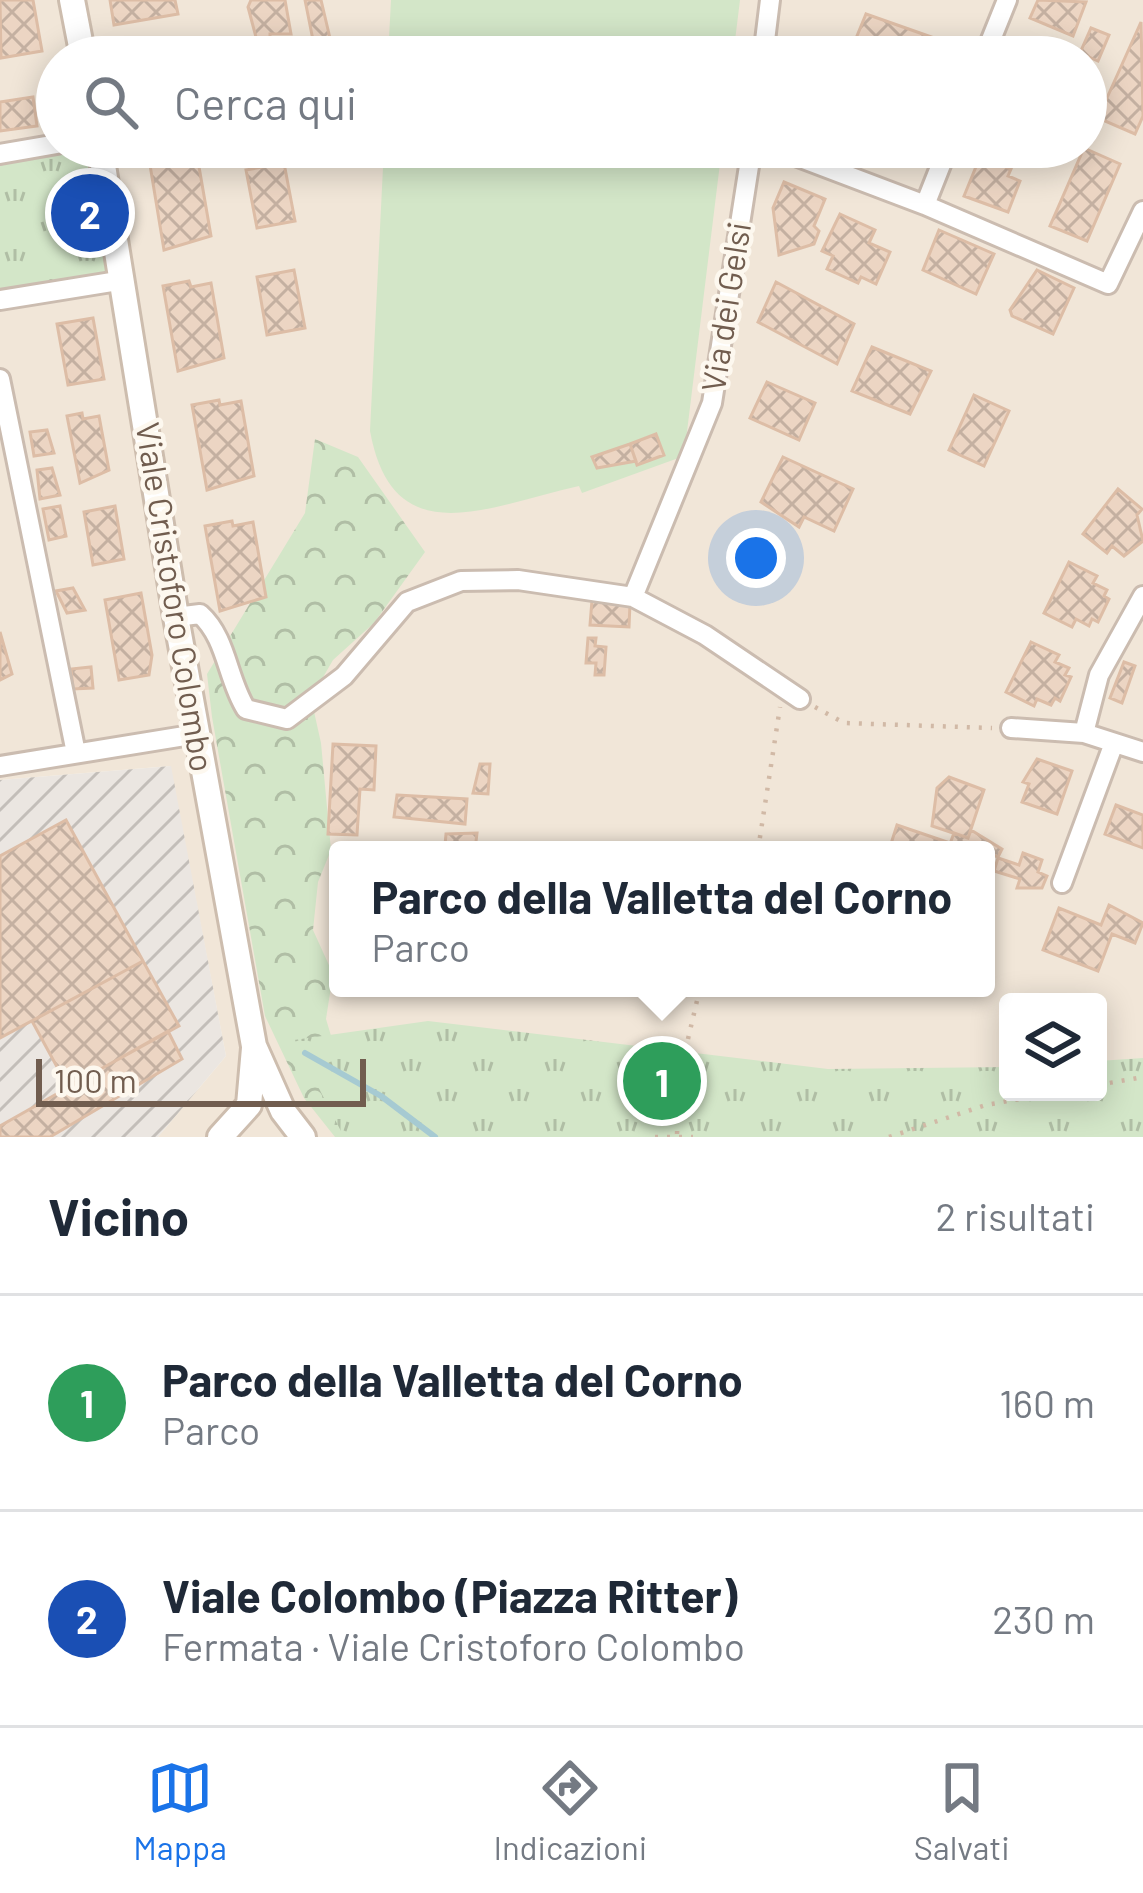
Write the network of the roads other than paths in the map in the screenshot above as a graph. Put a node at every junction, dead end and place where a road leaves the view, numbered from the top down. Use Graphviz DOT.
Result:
graph roads {
  1 [pos="72,0"];
  2 [pos="770,0"];
  3 [pos="1006,0"];
  4 [pos="79,36"];
  5 [pos="766,36"];
  6 [pos="992,36"];
  7 [pos="36,148"];
  8 [pos="0,154"];
  9 [pos="104,168"];
  10 [pos="749,168"];
  11 [pos="827,168"];
  12 [pos="940,168"];
  13 [pos="925,205"];
  14 [pos="1143,211"];
  15 [pos="124,280"];
  16 [pos="0,300"];
  17 [pos="0,379"];
  18 [pos="1143,596"];
  19 [pos="633,597"];
  20 [pos="176,617"];
  21 [pos="791,693"];
  22 [pos="1011,728"];
  23 [pos="1084,733"];
  24 [pos="197,734"];
  25 [pos="1114,742"];
  26 [pos="1143,752"];
  27 [pos="76,753"];
  28 [pos="0,766"];
  29 [pos="1062,883"];
  30 [pos="254,1046"];
  31 [pos="220,1137"];
  32 [pos="302,1137"];
  1 -- 4 [label="street"];
  2 -- 5 [label="street"];
  3 -- 6 [label="street"];
  7 -- 8 [label="street"];
  9 -- 15 [label="street, Viale Cristoforo Colombo"];
  10 -- 19 [label="street, Via dei Gelsi"];
  11 -- 13 [label="street"];
  12 -- 13 [label="street"];
  13 -- 14 [label="street"];
  15 -- 16 [label="street"];
  15 -- 20 [label="street, Viale Cristoforo Colombo"];
  17 -- 27 [label="street"];
  18 -- 23 [label="street"];
  19 -- 20 [label="street"];
  19 -- 21 [label="street"];
  20 -- 24 [label="street, Viale Cristoforo Colombo"];
  22 -- 23 [label="street"];
  23 -- 25 [label="street"];
  24 -- 27 [label="street"];
  24 -- 30 [label="street, Viale Cristoforo Colombo"];
  25 -- 26 [label="street"];
  25 -- 29 [label="street"];
  27 -- 28 [label="street"];
  30 -- 31 [label="street, Viale Cristoforo Colombo"];
  30 -- 32 [label="street, Viale Cristoforo Colombo"];
}
